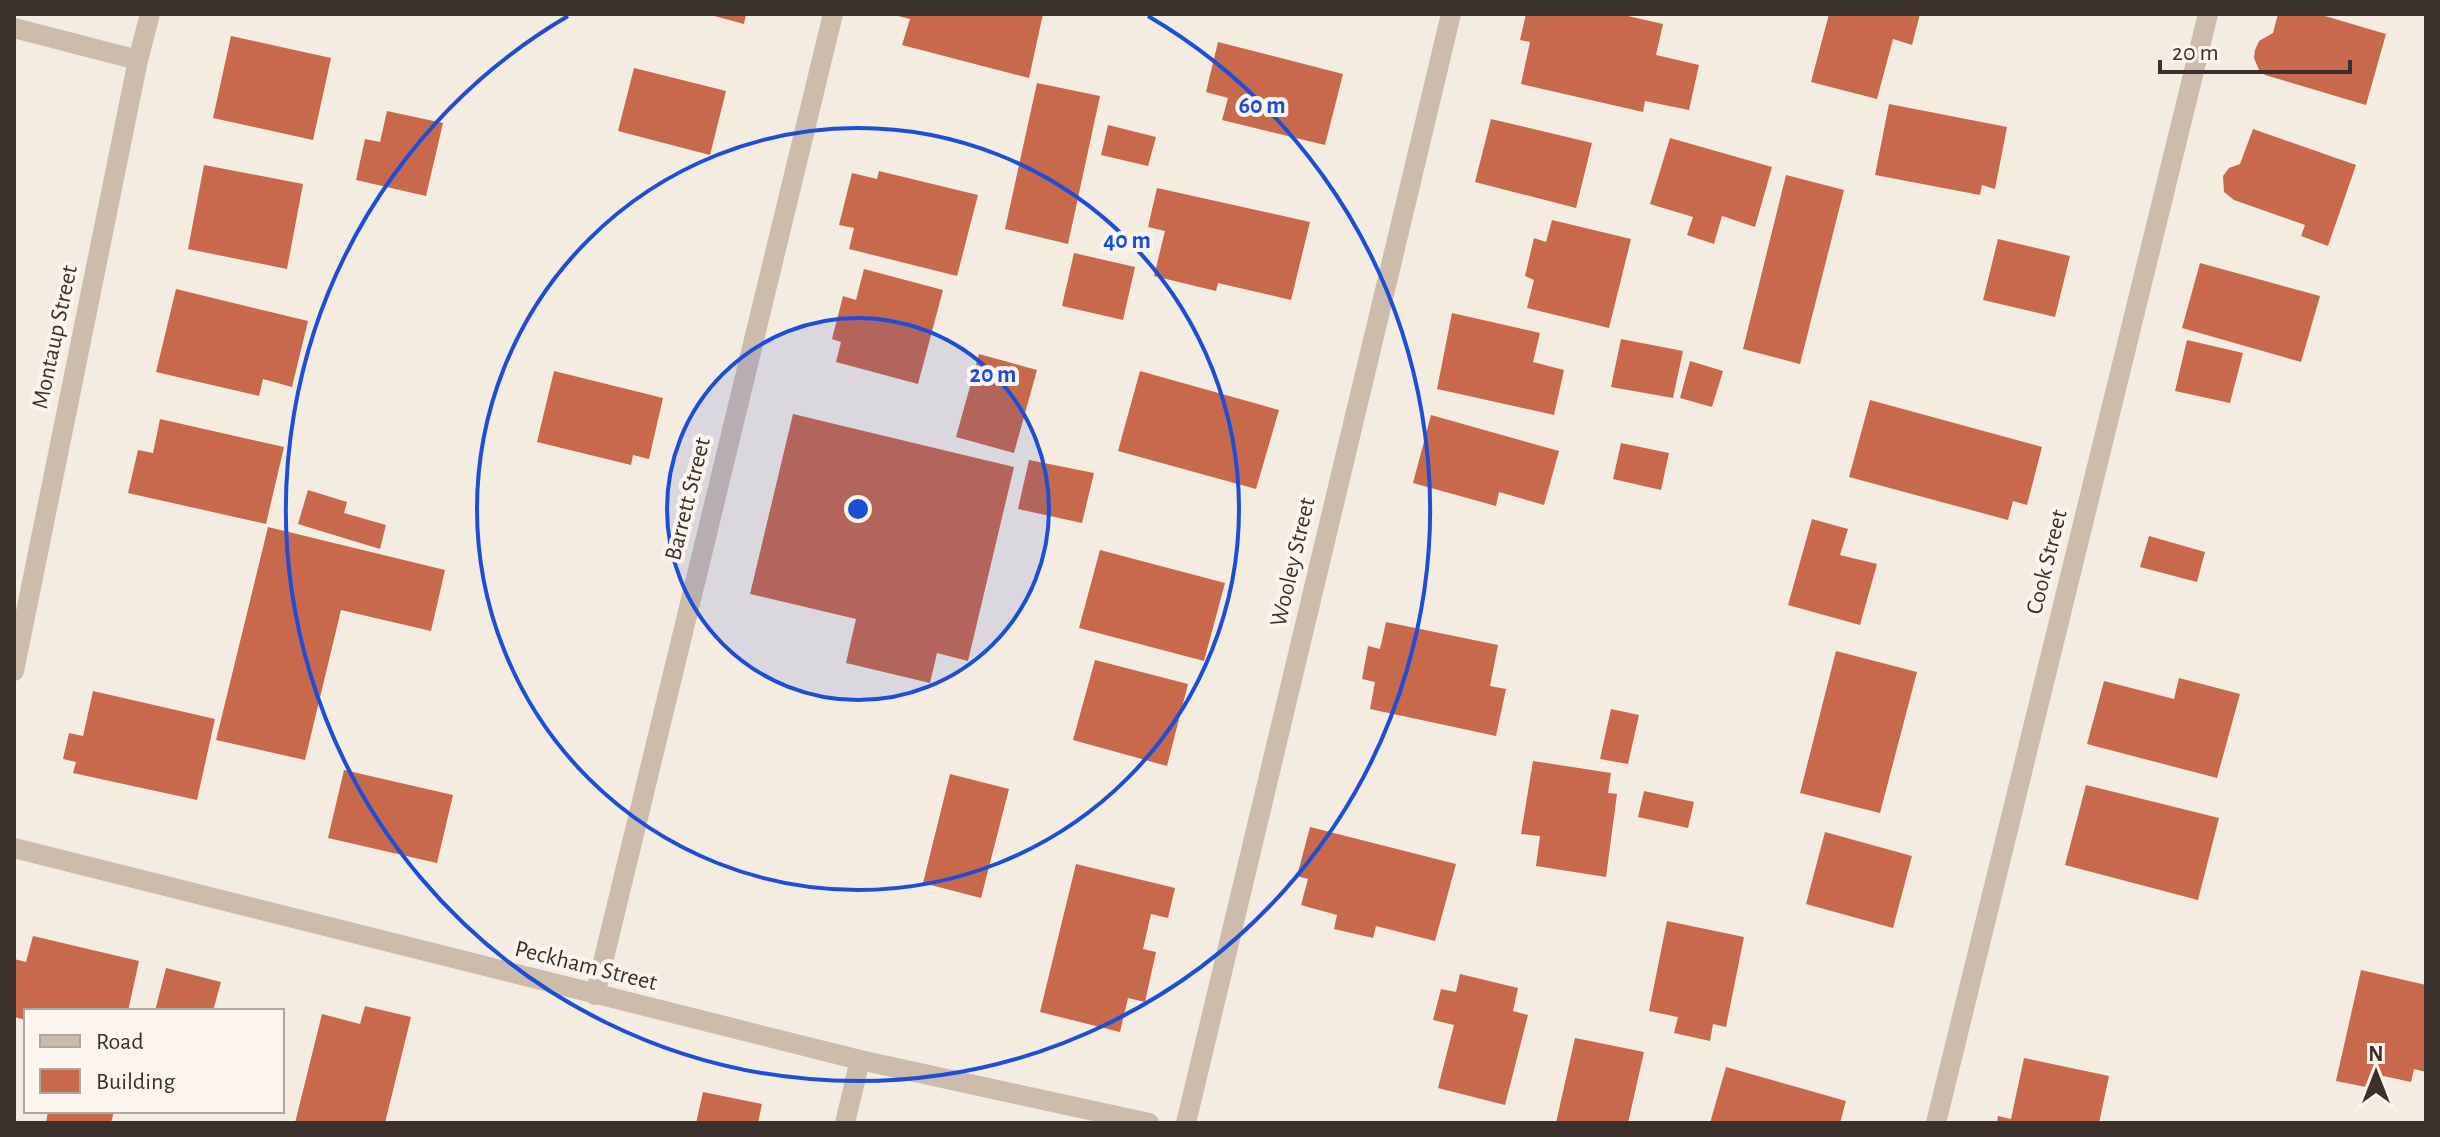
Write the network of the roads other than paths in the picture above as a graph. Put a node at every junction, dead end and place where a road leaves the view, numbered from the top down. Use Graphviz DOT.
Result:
graph roads {
  1 [pos="150,14"];
  2 [pos="833,14"];
  3 [pos="1451,14"];
  4 [pos="2208,14"];
  5 [pos="14,28"];
  6 [pos="138,60"];
  7 [pos="14,671"];
  8 [pos="14,848"];
  9 [pos="595,995"];
  10 [pos="860,1060"];
  11 [pos="845,1123"];
  12 [pos="1149,1123"];
  13 [pos="1186,1123"];
  14 [pos="1936,1123"];
  1 -- 6 [label="street, Montaup Street"];
  2 -- 9 [label="street, Barrett Street"];
  3 -- 13 [label="street, Wooley Street"];
  4 -- 14 [label="street, Cook Street"];
  5 -- 6 [label="street"];
  6 -- 7 [label="street, Montaup Street"];
  8 -- 9 [label="street, Peckham Street"];
  9 -- 10 [label="street, Peckham Street"];
  10 -- 11 [label="street"];
  10 -- 12 [label="street, Peckham Street"];
}
